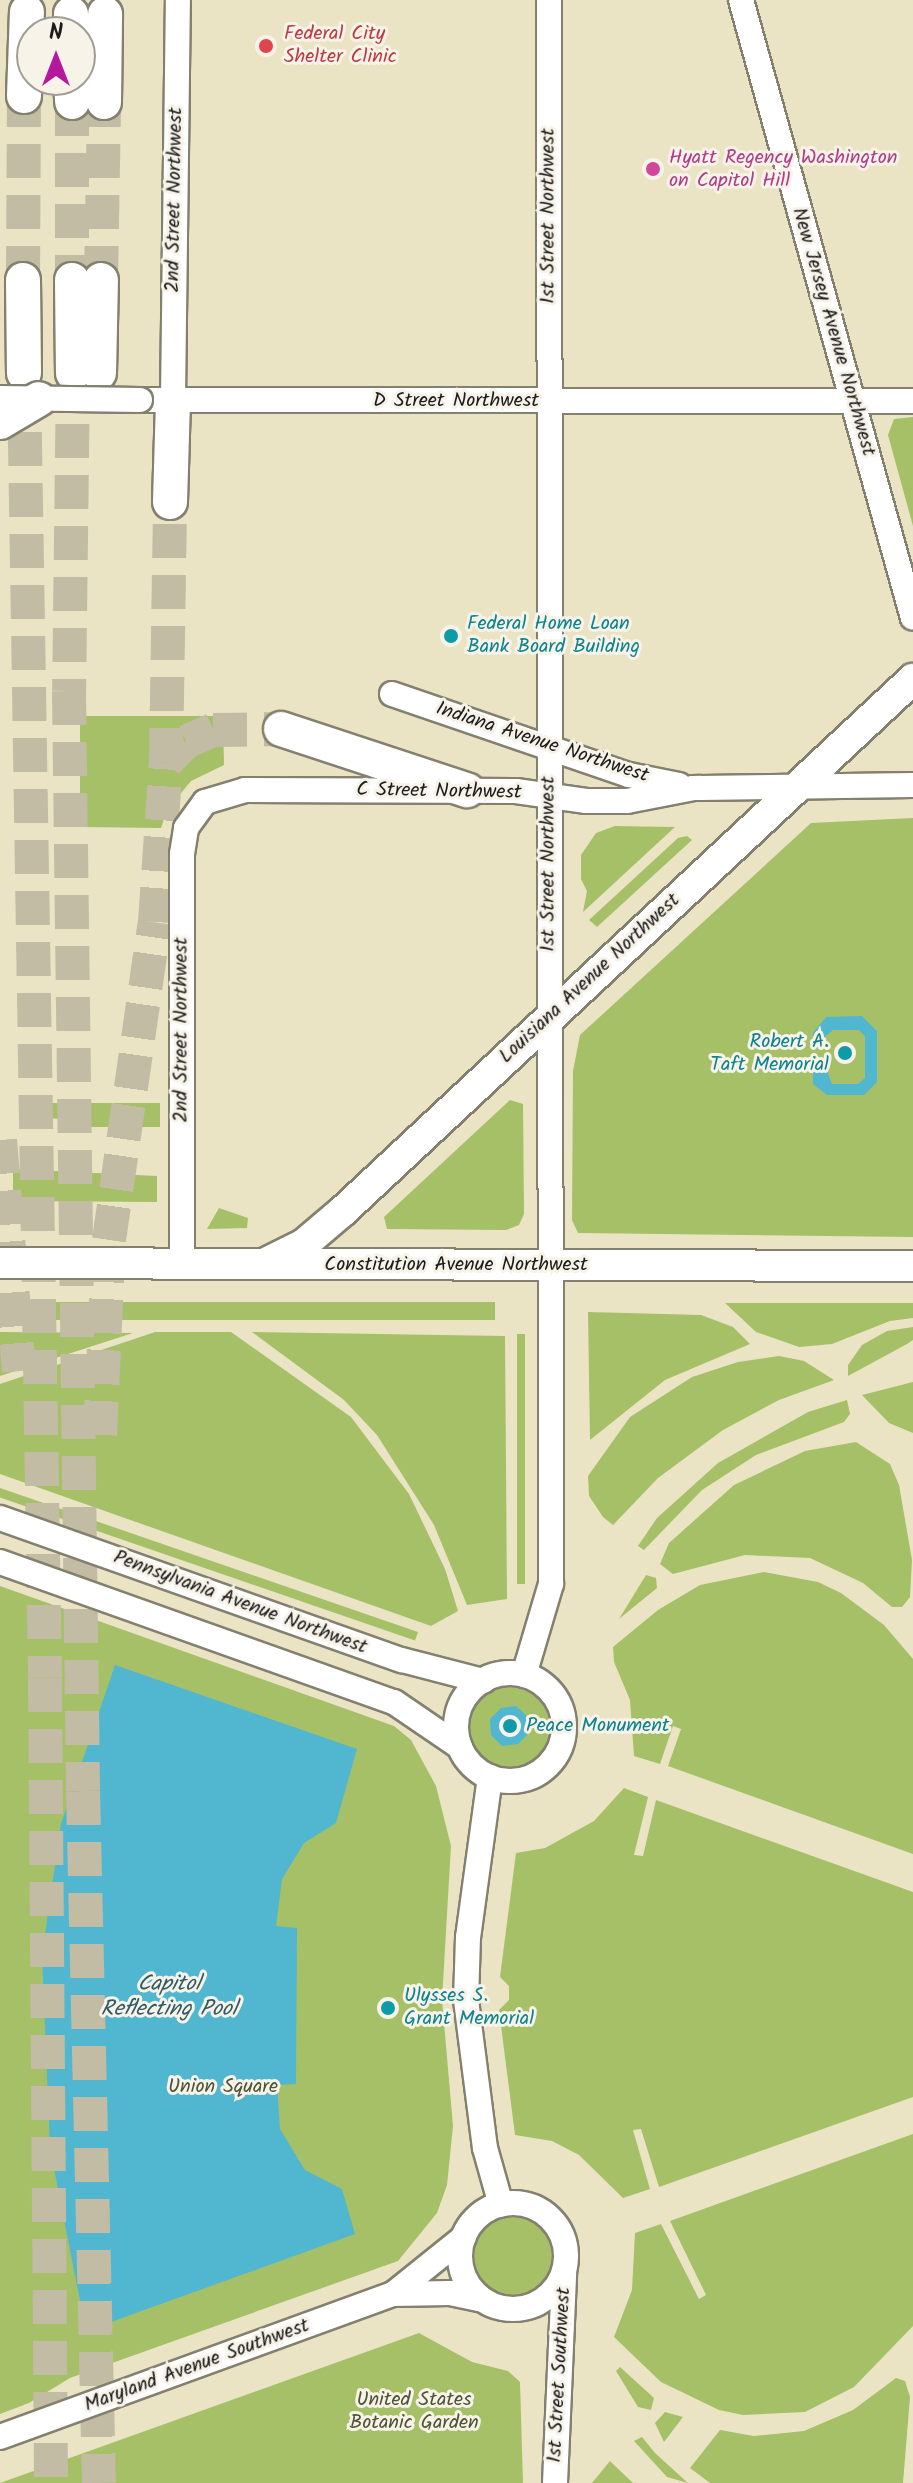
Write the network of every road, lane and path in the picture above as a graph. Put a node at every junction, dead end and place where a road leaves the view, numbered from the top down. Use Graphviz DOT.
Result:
graph roads {
  1 [pos="178,0"];
  2 [pos="549,0"];
  3 [pos="741,0"];
  4 [pos="27,12"];
  5 [pos="105,14"];
  6 [pos="27,16"];
  7 [pos="96,46"];
  8 [pos="23,280"];
  9 [pos="86,280"];
  10 [pos="86,373"];
  11 [pos="31,386"];
  12 [pos="0,398"];
  13 [pos="156,400"];
  14 [pos="548,401"];
  15 [pos="853,401"];
  16 [pos="913,401"];
  17 [pos="0,422"];
  18 [pos="170,502"];
  19 [pos="913,618"];
  20 [pos="913,679"];
  21 [pos="392,694"];
  22 [pos="281,729"];
  23 [pos="549,747"];
  24 [pos="913,785"];
  25 [pos="693,788"];
  26 [pos="793,788"];
  27 [pos="467,790"];
  28 [pos="549,796"];
  29 [pos="205,802"];
  30 [pos="549,1016"];
  31 [pos="0,1263"];
  32 [pos="182,1264"];
  33 [pos="259,1265"];
  34 [pos="550,1265"];
  35 [pos="913,1266"];
  36 [pos="0,1518"];
  37 [pos="0,1562"];
  38 [pos="524,1675"];
  39 [pos="483,1681"];
  40 [pos="460,1747"];
  41 [pos="490,1777"];
  42 [pos="501,2205"];
  43 [pos="464,2237"];
  44 [pos="565,2266"];
  45 [pos="393,2294"];
  46 [pos="483,2300"];
  47 [pos="0,2437"];
  48 [pos="555,2483"];
  1 -- 13 [label="street, 2nd Street Northwest"];
  2 -- 14 [label="street, 1st Street Northwest"];
  3 -- 15 [label="street, New Jersey Avenue Northwest"];
  4 -- 6 [label="highway"];
  5 -- 7 [label="highway"];
  8 -- 11 [label="highway"];
  9 -- 10 [label="highway"];
  11 -- 12 [label="street, D Street Northwest, bridge"];
  11 -- 13 [label="street, D Street Northwest, bridge"];
  11 -- 17 [label="highway, bridge"];
  13 -- 14 [label="street, D Street Northwest"];
  13 -- 18 [label="highway"];
  14 -- 15 [label="street, D Street Northwest"];
  14 -- 23 [label="street, 1st Street Northwest"];
  15 -- 16 [label="street, D Street Northwest"];
  15 -- 19 [label="street, New Jersey Avenue Northwest"];
  20 -- 26 [label="main road, Louisiana Avenue Northwest"];
  21 -- 23 [label="street, Indiana Avenue Northwest"];
  22 -- 27 [label="highway"];
  23 -- 25 [label="street, Indiana Avenue Northwest"];
  23 -- 28 [label="street, 1st Street Northwest"];
  24 -- 26 [label="street, C Street Northwest"];
  25 -- 26 [label="street, C Street Northwest"];
  25 -- 28 [label="street, C Street Northwest"];
  26 -- 30 [label="main road, Louisiana Avenue Northwest"];
  27 -- 28 [label="street, C Street Northwest"];
  27 -- 29 [label="street, C Street Northwest"];
  28 -- 30 [label="street, 1st Street Northwest"];
  29 -- 32 [label="street, 2nd Street Northwest"];
  30 -- 33 [label="main road, Louisiana Avenue Northwest"];
  30 -- 34 [label="street, 1st Street Northwest"];
  31 -- 32 [label="main road, Constitution Avenue Northwest"];
  32 -- 33 [label="main road, Constitution Avenue Northwest"];
  33 -- 34 [label="main road, Constitution Avenue Northwest"];
  34 -- 35 [label="main road, Constitution Avenue Northwest"];
  34 -- 38 [label="street, 1st Street Northwest"];
  36 -- 39 [label="street, Pennsylvania Avenue Northwest"];
  37 -- 40 [label="street, Pennsylvania Avenue Northwest"];
  38 -- 39 [label="street"];
  38 -- 41 [label="street"];
  39 -- 40 [label="street"];
  40 -- 41 [label="street"];
  41 -- 42 [label="street"];
  42 -- 43 [label="street"];
  42 -- 44 [label="street"];
  43 -- 45 [label="street, Maryland Avenue Southwest"];
  43 -- 46 [label="street"];
  44 -- 46 [label="street"];
  44 -- 48 [label="street, 1st Street Southwest"];
  45 -- 46 [label="street, Maryland Avenue Southwest"];
  45 -- 47 [label="street, Maryland Avenue Southwest"];
}
